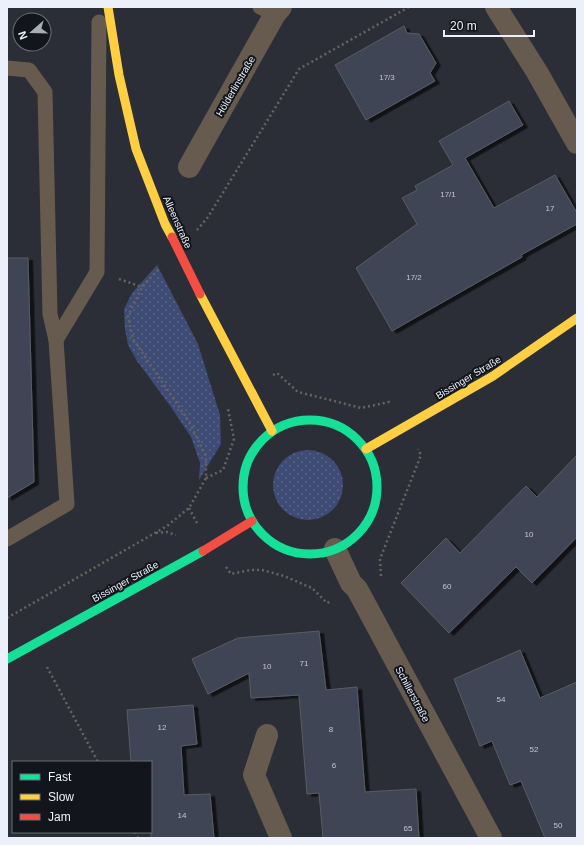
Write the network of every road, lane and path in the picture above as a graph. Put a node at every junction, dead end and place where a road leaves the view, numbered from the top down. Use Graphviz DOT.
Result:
graph roads {
  1 [pos="108,7"];
  2 [pos="410,7"];
  3 [pos="496,7"];
  4 [pos="272,9"];
  5 [pos="99,22"];
  6 [pos="7,68"];
  7 [pos="577,142"];
  8 [pos="189,166"];
  9 [pos="196,231"];
  10 [pos="163,265"];
  11 [pos="577,318"];
  12 [pos="56,340"];
  13 [pos="251,390"];
  14 [pos="406,426"];
  15 [pos="272,431"];
  16 [pos="366,449"];
  17 [pos="206,478"];
  18 [pos="252,521"];
  19 [pos="7,539"];
  20 [pos="210,547"];
  21 [pos="336,549"];
  22 [pos="356,590"];
  23 [pos="7,618"];
  24 [pos="35,644"];
  25 [pos="7,659"];
  26 [pos="267,735"];
  27 [pos="97,761"];
  28 [pos="281,838"];
  29 [pos="491,838"];
  1 -- 13 [label="main road, Alleenstraße, bridge"];
  2 -- 9 [label="path"];
  3 -- 7 [label="street"];
  4 -- 8 [label="street, Hölderlinstraße"];
  5 -- 12 [label="lane"];
  6 -- 12 [label="lane"];
  10 -- 17 [label="path"];
  11 -- 14 [label="main road, Bissinger Straße"];
  12 -- 19 [label="lane"];
  13 -- 14 [label="path"];
  13 -- 15 [label="main road, Alleenstraße"];
  13 -- 17 [label="path"];
  14 -- 16 [label="main road, Bissinger Straße"];
  14 -- 22 [label="path"];
  15 -- 16 [label="main road"];
  15 -- 18 [label="main road"];
  16 -- 21 [label="main road"];
  17 -- 23 [label="path"];
  18 -- 20 [label="main road, Bissinger Straße"];
  18 -- 21 [label="main road"];
  20 -- 22 [label="path"];
  20 -- 24 [label="main road, Bissinger Straße"];
  21 -- 22 [label="street, Schillerstraße"];
  22 -- 29 [label="street, Schillerstraße"];
  24 -- 25 [label="main road, Bissinger Straße"];
  24 -- 27 [label="path"];
  26 -- 28 [label="street"];
}
